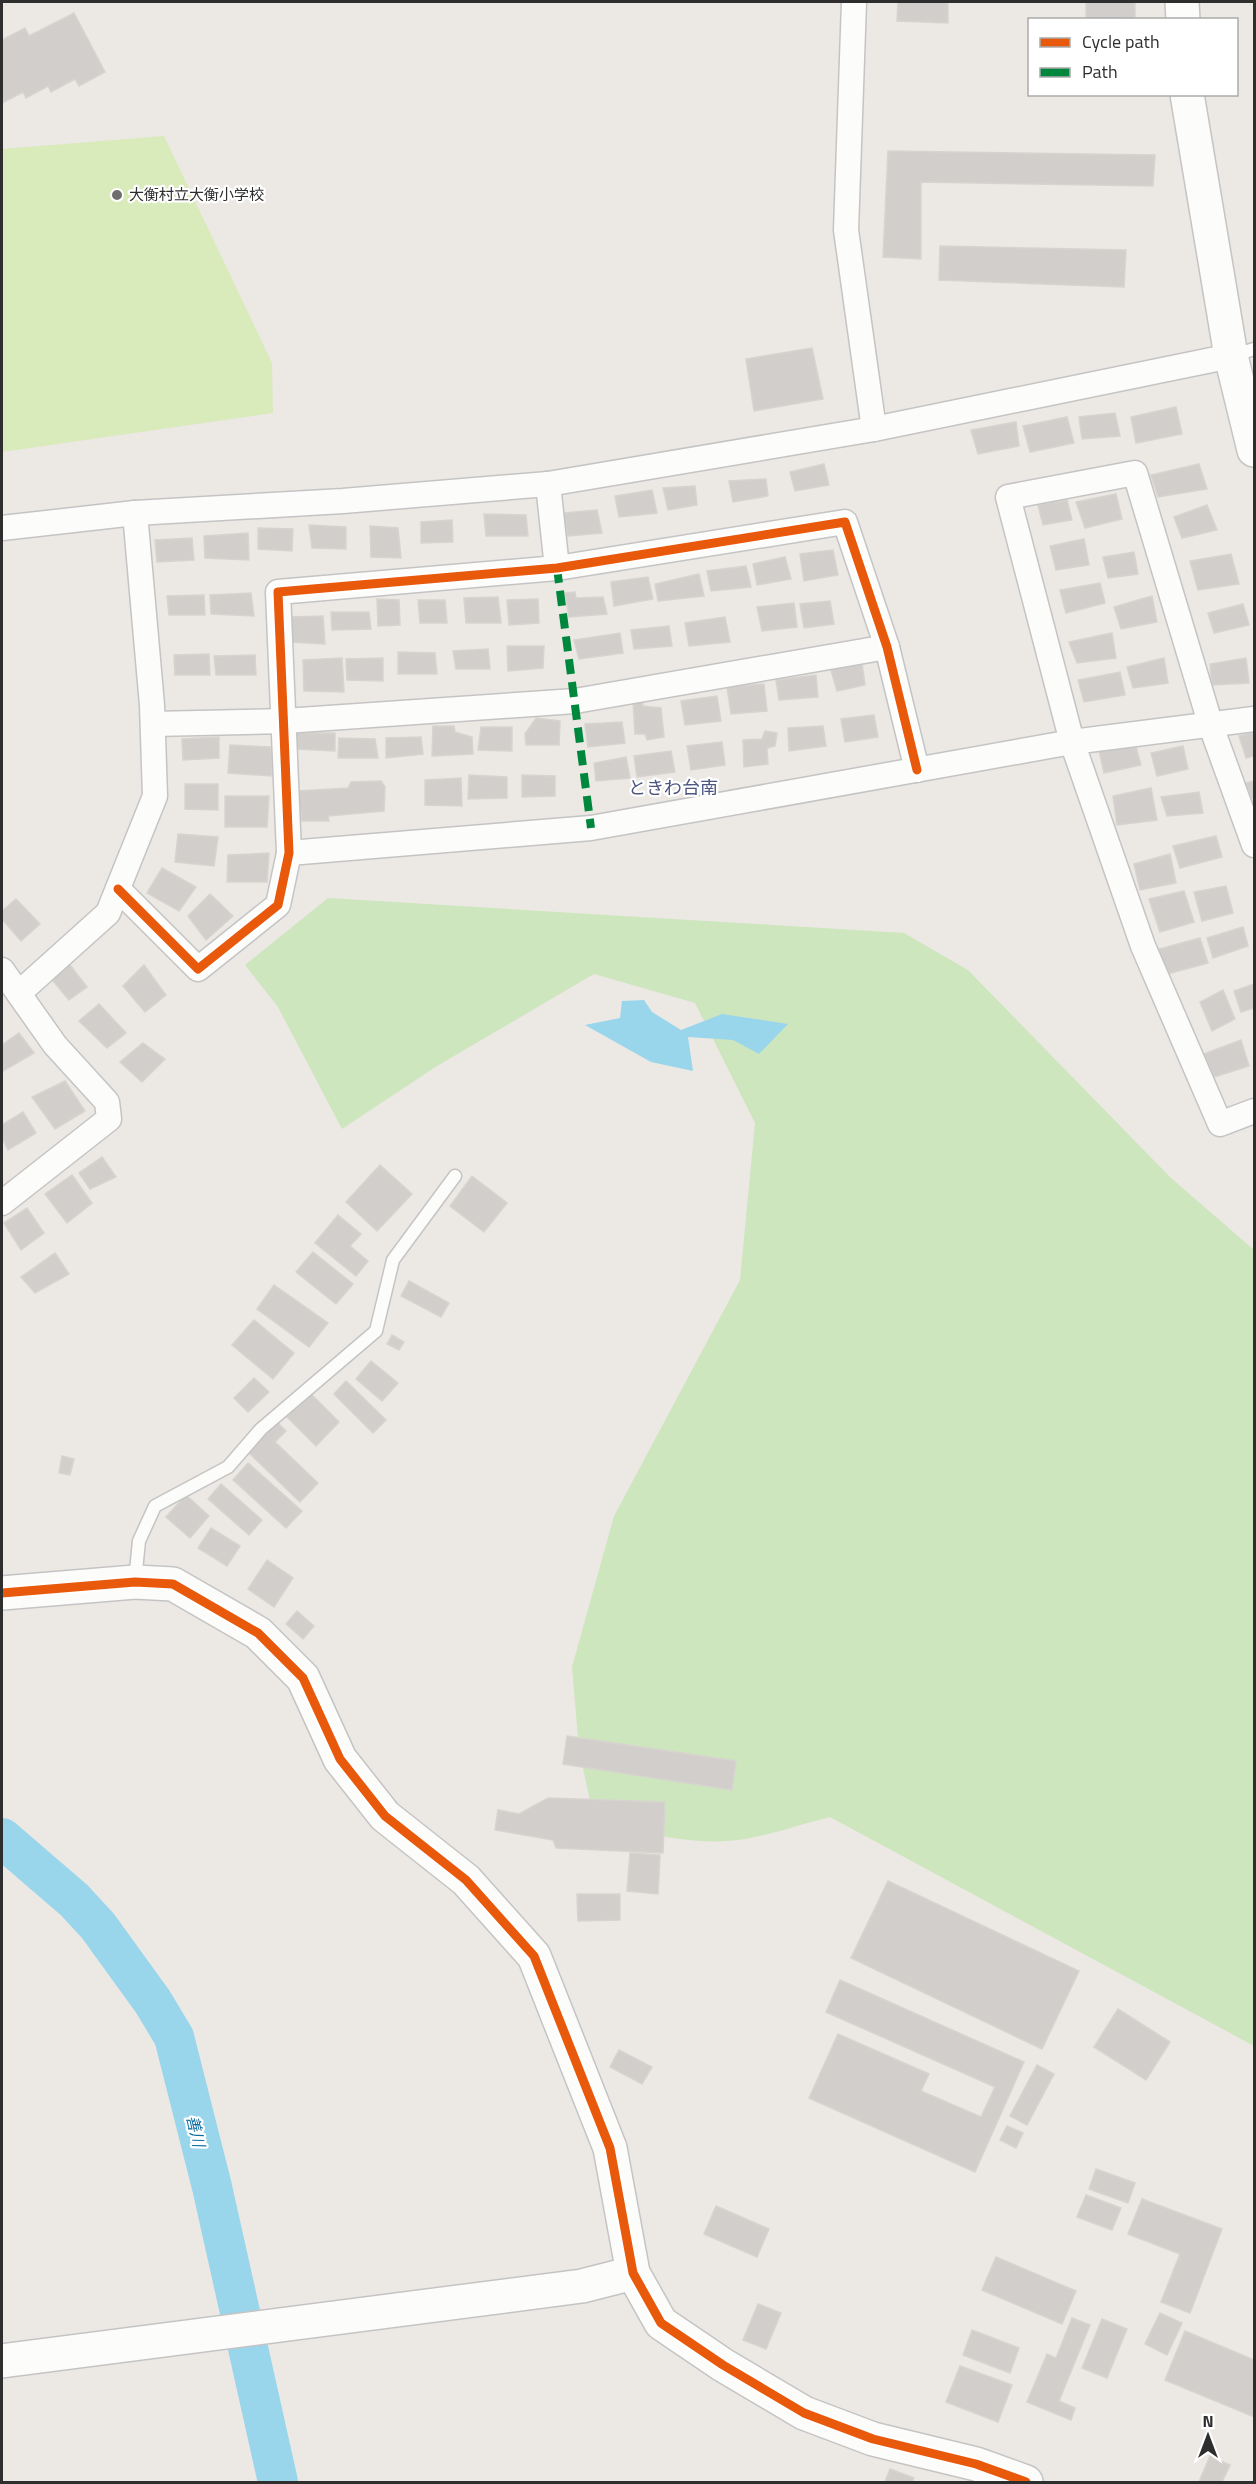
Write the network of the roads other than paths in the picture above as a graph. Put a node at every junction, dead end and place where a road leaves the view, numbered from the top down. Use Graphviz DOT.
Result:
graph roads {
  1 [pos="854,2"];
  2 [pos="1182,2"];
  3 [pos="1183,18"];
  4 [pos="1186,96"];
  5 [pos="1243,353"];
  6 [pos="874,429"];
  7 [pos="1254,450"];
  8 [pos="548,484"];
  9 [pos="135,513"];
  10 [pos="2,528"];
  11 [pos="557,568"];
  12 [pos="887,647"];
  13 [pos="1254,719"];
  14 [pos="285,721"];
  15 [pos="153,724"];
  16 [pos="1211,726"];
  17 [pos="1072,742"];
  18 [pos="916,770"];
  19 [pos="1254,845"];
  20 [pos="289,853"];
  21 [pos="118,889"];
  22 [pos="2,970"];
  23 [pos="19,993"];
  24 [pos="1254,1111"];
  25 [pos="454,1176"];
  26 [pos="2,1203"];
  27 [pos="135,1582"];
  28 [pos="2,1593"];
  29 [pos="633,2273"];
  30 [pos="2,2361"];
  31 [pos="1026,2482"];
  1 -- 6 [label="street"];
  2 -- 3 [label="street"];
  4 -- 5 [label="street"];
  5 -- 6 [label="street"];
  5 -- 7 [label="street"];
  6 -- 8 [label="street"];
  8 -- 9 [label="street"];
  8 -- 11 [label="street"];
  9 -- 10 [label="street"];
  9 -- 15 [label="street"];
  11 -- 12 [label="street"];
  11 -- 14 [label="street"];
  12 -- 14 [label="street"];
  12 -- 18 [label="street"];
  13 -- 16 [label="street"];
  14 -- 15 [label="street"];
  14 -- 20 [label="street"];
  15 -- 21 [label="street"];
  16 -- 17 [label="street"];
  16 -- 17 [label="street"];
  16 -- 19 [label="street"];
  17 -- 18 [label="street"];
  17 -- 24 [label="street"];
  18 -- 20 [label="street"];
  20 -- 21 [label="street"];
  21 -- 23 [label="street"];
  22 -- 23 [label="street"];
  23 -- 26 [label="street"];
  25 -- 27 [label="lane"];
  27 -- 28 [label="street"];
  27 -- 29 [label="street"];
  29 -- 30 [label="street"];
  29 -- 31 [label="street"];
}
